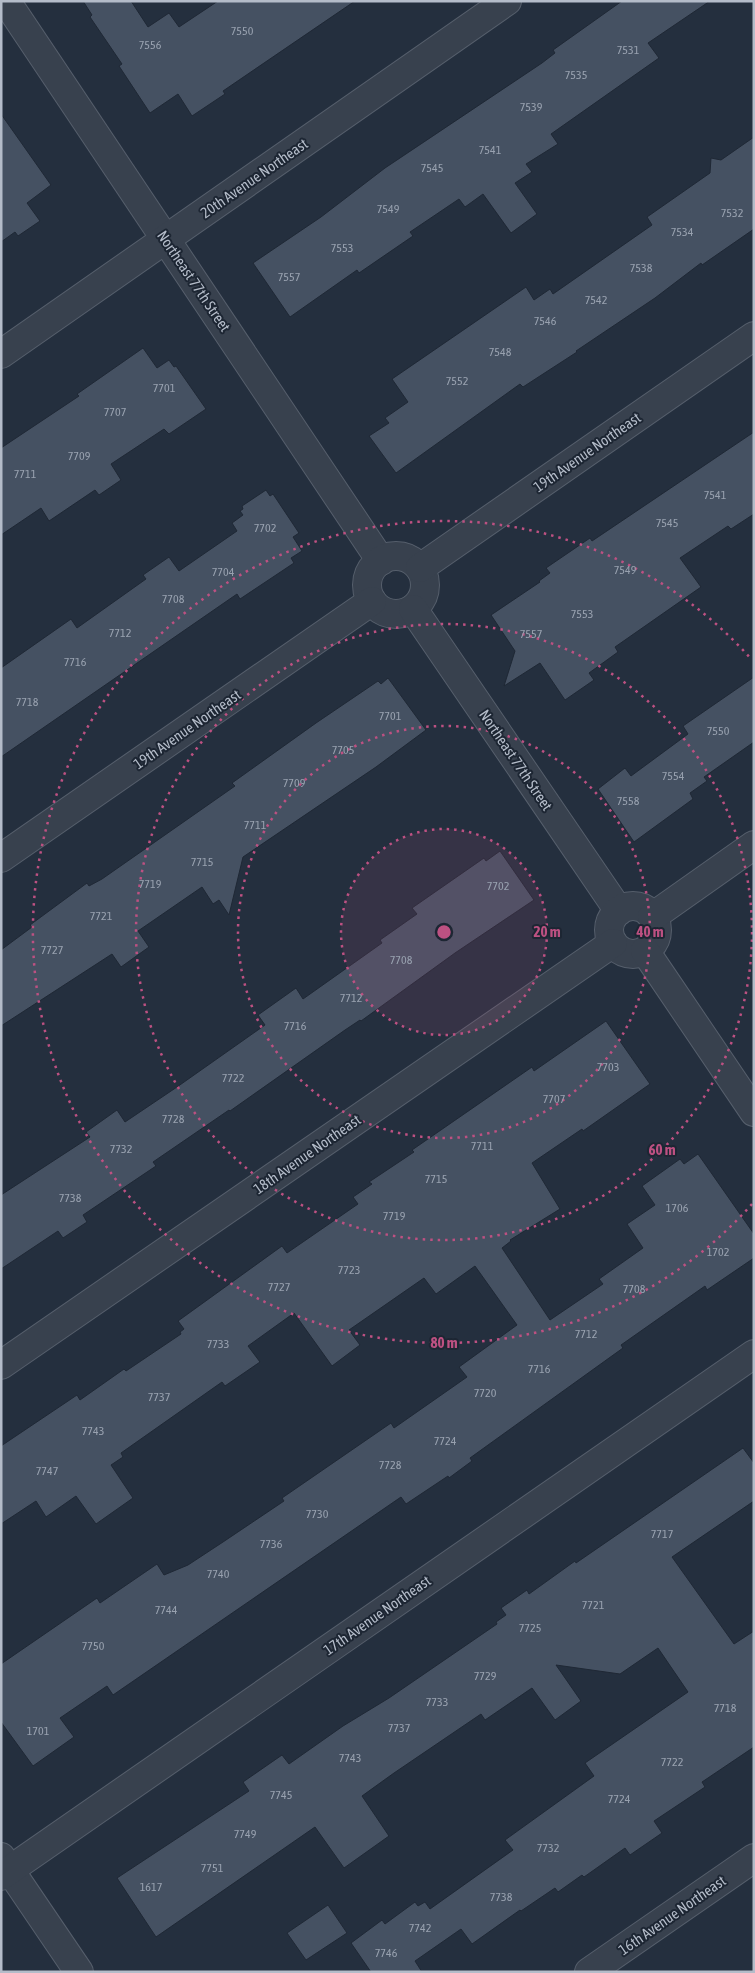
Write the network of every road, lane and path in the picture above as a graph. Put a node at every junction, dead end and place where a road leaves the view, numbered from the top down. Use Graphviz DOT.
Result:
graph roads {
  1 [pos="6,1"];
  2 [pos="507,1"];
  3 [pos="166,240"];
  4 [pos="754,336"];
  5 [pos="1,354"];
  6 [pos="381,561"];
  7 [pos="420,568"];
  8 [pos="372,601"];
  9 [pos="413,609"];
  10 [pos="754,845"];
  11 [pos="1,858"];
  12 [pos="619,911"];
  13 [pos="652,916"];
  14 [pos="613,943"];
  15 [pos="645,951"];
  16 [pos="754,1112"];
  17 [pos="754,1354"];
  18 [pos="1,1364"];
  19 [pos="754,1858"];
  20 [pos="4,1868"];
  21 [pos="79,1972"];
  22 [pos="589,1972"];
  1 -- 3 [label="street, Northeast 77th Street"];
  2 -- 3 [label="street, 20th Avenue Northeast"];
  3 -- 5 [label="street, 20th Avenue Northeast"];
  3 -- 6 [label="street, Northeast 77th Street"];
  4 -- 7 [label="street, 19th Avenue Northeast"];
  6 -- 7 [label="street"];
  6 -- 8 [label="street"];
  7 -- 9 [label="street"];
  8 -- 9 [label="street"];
  8 -- 11 [label="street, 19th Avenue Northeast"];
  9 -- 12 [label="street, Northeast 77th Street"];
  10 -- 13 [label="street"];
  12 -- 13 [label="street"];
  12 -- 14 [label="street"];
  13 -- 15 [label="street"];
  14 -- 15 [label="street"];
  14 -- 18 [label="street, 18th Avenue Northeast"];
  15 -- 16 [label="street"];
  17 -- 20 [label="street, 17th Avenue Northeast"];
  19 -- 22 [label="street, 16th Avenue Northeast"];
  20 -- 21 [label="street"];
}
